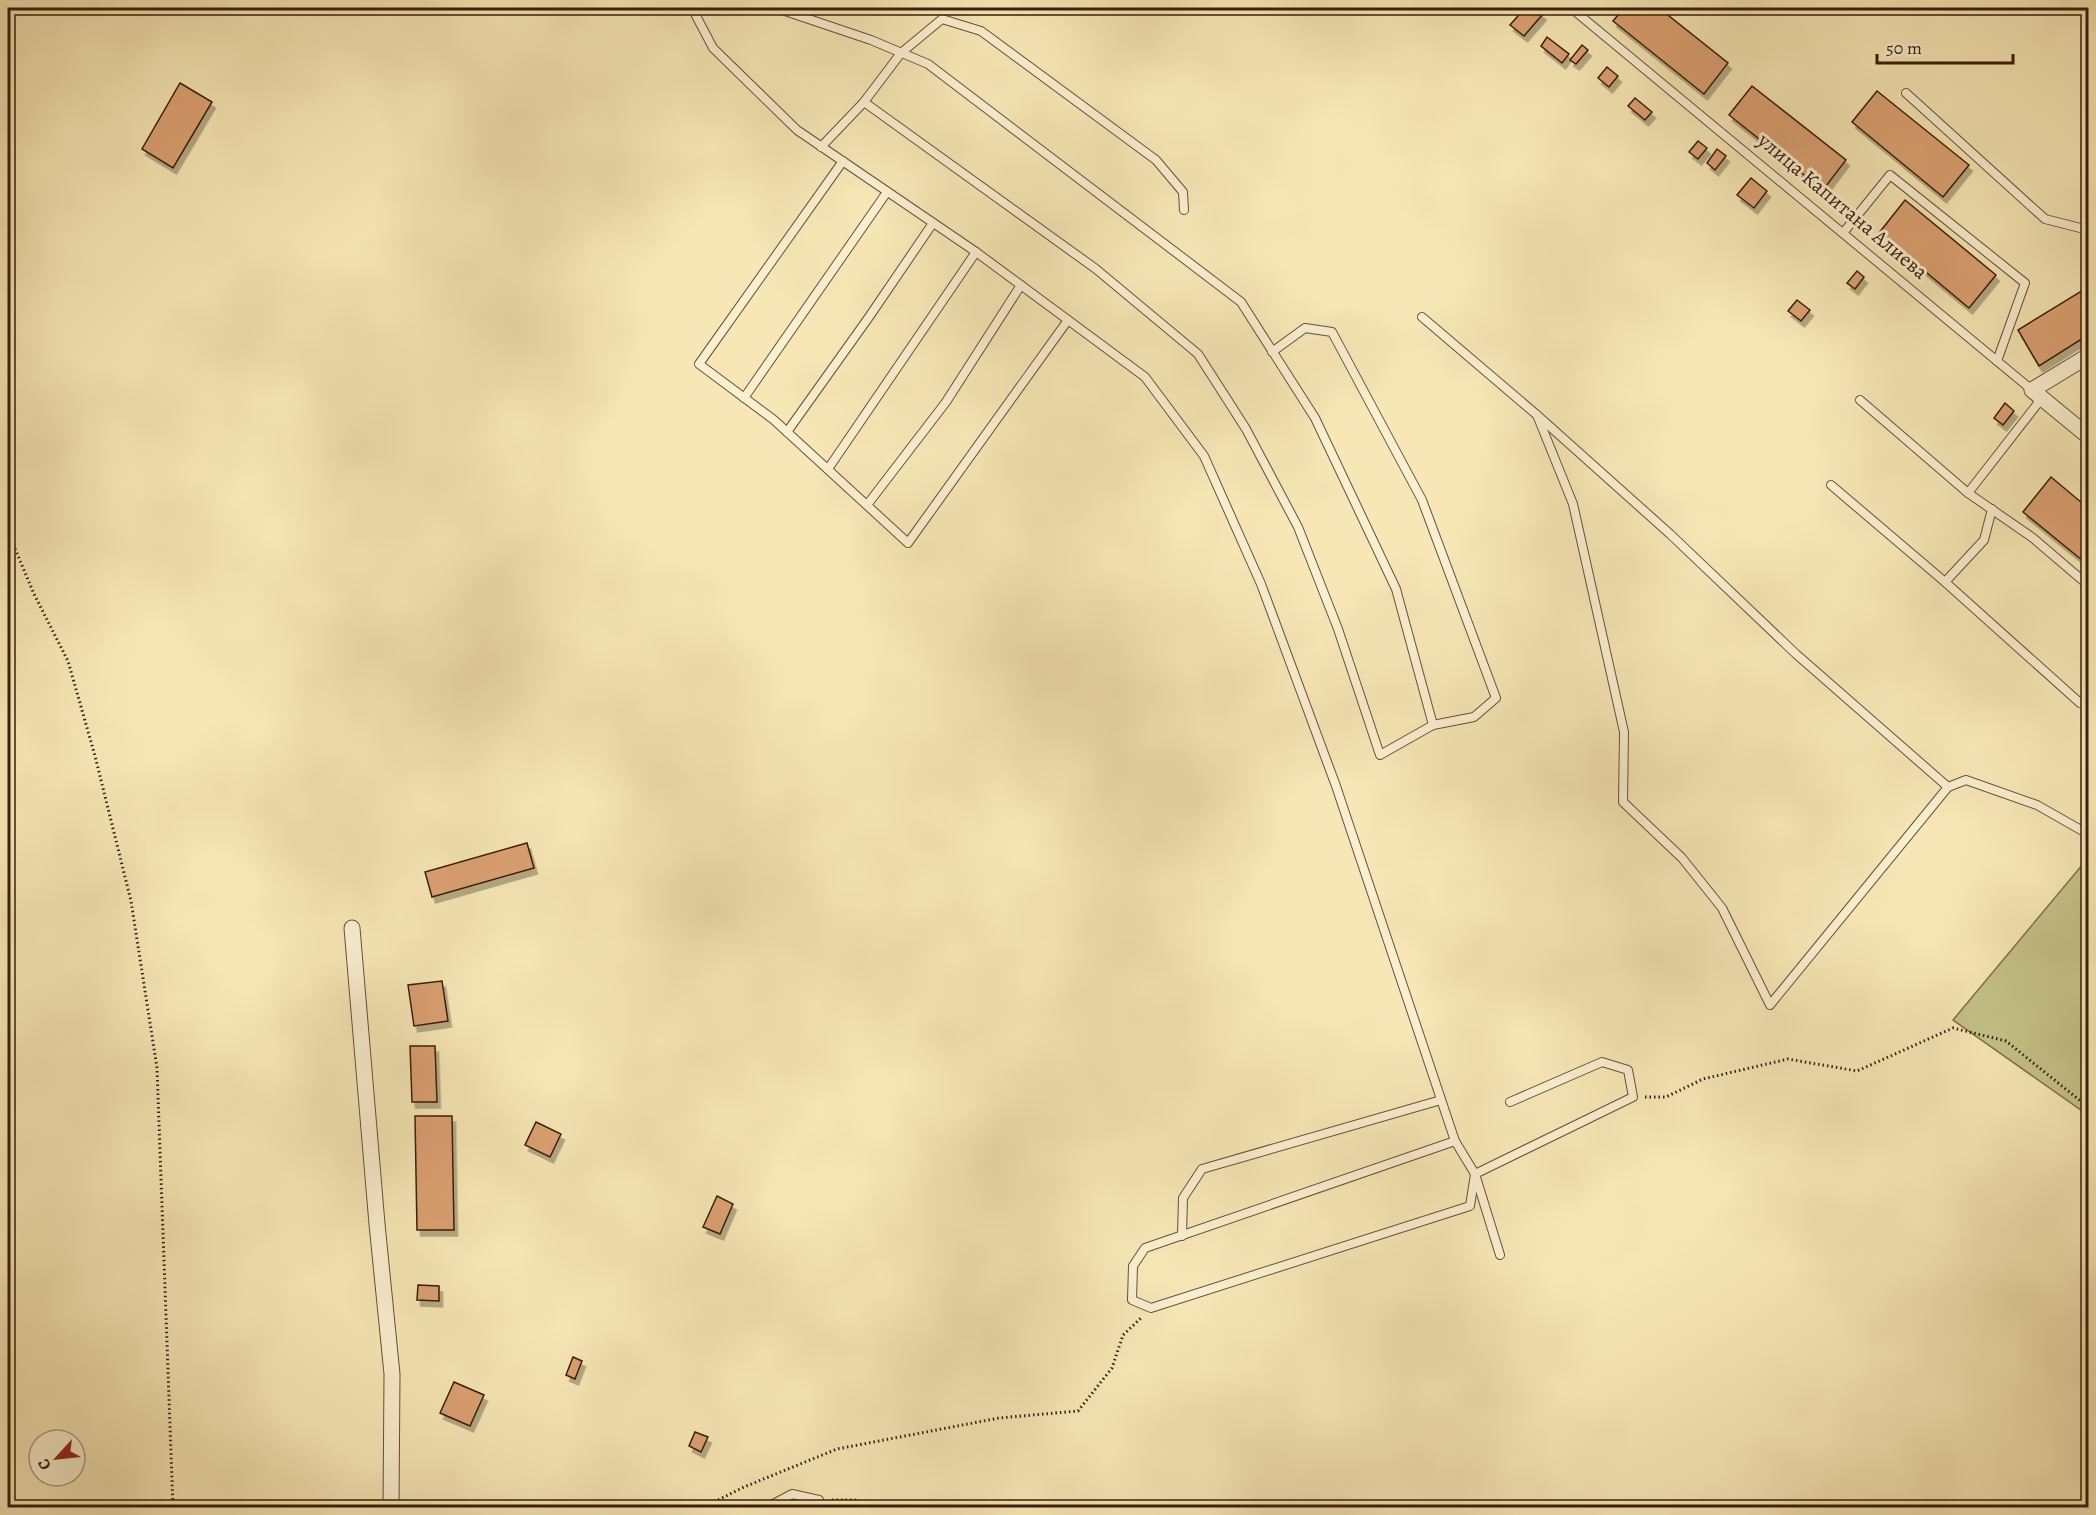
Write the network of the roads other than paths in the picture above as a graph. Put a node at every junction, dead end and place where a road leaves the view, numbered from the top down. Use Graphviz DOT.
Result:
graph roads {
  1 [pos="692,8"];
  2 [pos="776,8"];
  3 [pos="1570,8"];
  4 [pos="901,52"];
  5 [pos="1906,93"];
  6 [pos="864,102"];
  7 [pos="821,147"];
  8 [pos="843,161"];
  9 [pos="887,192"];
  10 [pos="1184,210"];
  11 [pos="933,223"];
  12 [pos="2088,230"];
  13 [pos="1843,233"];
  14 [pos="976,252"];
  15 [pos="1021,285"];
  16 [pos="1422,316"];
  17 [pos="1068,320"];
  18 [pos="1272,352"];
  19 [pos="2088,356"];
  20 [pos="1997,361"];
  21 [pos="2037,394"];
  22 [pos="744,398"];
  23 [pos="1860,400"];
  24 [pos="1537,415"];
  25 [pos="787,432"];
  26 [pos="2088,436"];
  27 [pos="828,469"];
  28 [pos="1832,485"];
  29 [pos="1968,493"];
  30 [pos="867,505"];
  31 [pos="1992,509"];
  32 [pos="1945,582"];
  33 [pos="2088,585"];
  34 [pos="2080,703"];
  35 [pos="1433,725"];
  36 [pos="1947,787"];
  37 [pos="2088,834"];
  38 [pos="352,928"];
  39 [pos="1441,1100"];
  40 [pos="1510,1102"];
  41 [pos="1455,1142"];
  42 [pos="1475,1174"];
  43 [pos="1182,1236"];
  44 [pos="1500,1255"];
  45 [pos="820,1504"];
  46 [pos="391,1508"];
  47 [pos="766,1508"];
  1 -- 7 [label="lane"];
  2 -- 4 [label="lane"];
  3 -- 13 [label="lane, улица Капитана Алиева"];
  4 -- 6 [label="lane"];
  4 -- 10 [label="lane"];
  4 -- 18 [label="lane"];
  5 -- 12 [label="lane"];
  6 -- 7 [label="lane"];
  6 -- 35 [label="lane"];
  7 -- 8 [label="lane"];
  8 -- 9 [label="lane"];
  8 -- 22 [label="lane"];
  9 -- 11 [label="lane"];
  9 -- 22 [label="lane"];
  11 -- 14 [label="lane"];
  11 -- 25 [label="lane"];
  13 -- 20 [label="lane, улица Капитана Алиева"];
  13 -- 20 [label="lane"];
  14 -- 15 [label="lane"];
  14 -- 27 [label="lane"];
  15 -- 17 [label="lane"];
  15 -- 30 [label="lane"];
  16 -- 24 [label="lane"];
  17 -- 30 [label="lane"];
  17 -- 39 [label="lane"];
  18 -- 35 [label="lane"];
  18 -- 35 [label="lane"];
  19 -- 21 [label="street"];
  20 -- 21 [label="lane, улица Капитана Алиева"];
  21 -- 26 [label="street, улица Капитана Алиева"];
  21 -- 29 [label="lane"];
  22 -- 25 [label="lane"];
  23 -- 29 [label="lane"];
  24 -- 36 [label="lane"];
  24 -- 36 [label="lane"];
  25 -- 27 [label="lane"];
  27 -- 30 [label="lane"];
  28 -- 32 [label="lane"];
  29 -- 31 [label="lane"];
  31 -- 32 [label="lane"];
  31 -- 33 [label="lane"];
  32 -- 34 [label="lane"];
  36 -- 37 [label="lane"];
  38 -- 46 [label="street"];
  39 -- 41 [label="lane"];
  39 -- 43 [label="lane"];
  40 -- 42 [label="lane"];
  41 -- 42 [label="lane"];
  41 -- 43 [label="lane"];
  42 -- 43 [label="lane"];
  42 -- 44 [label="lane"];
  45 -- 47 [label="lane"];
}
